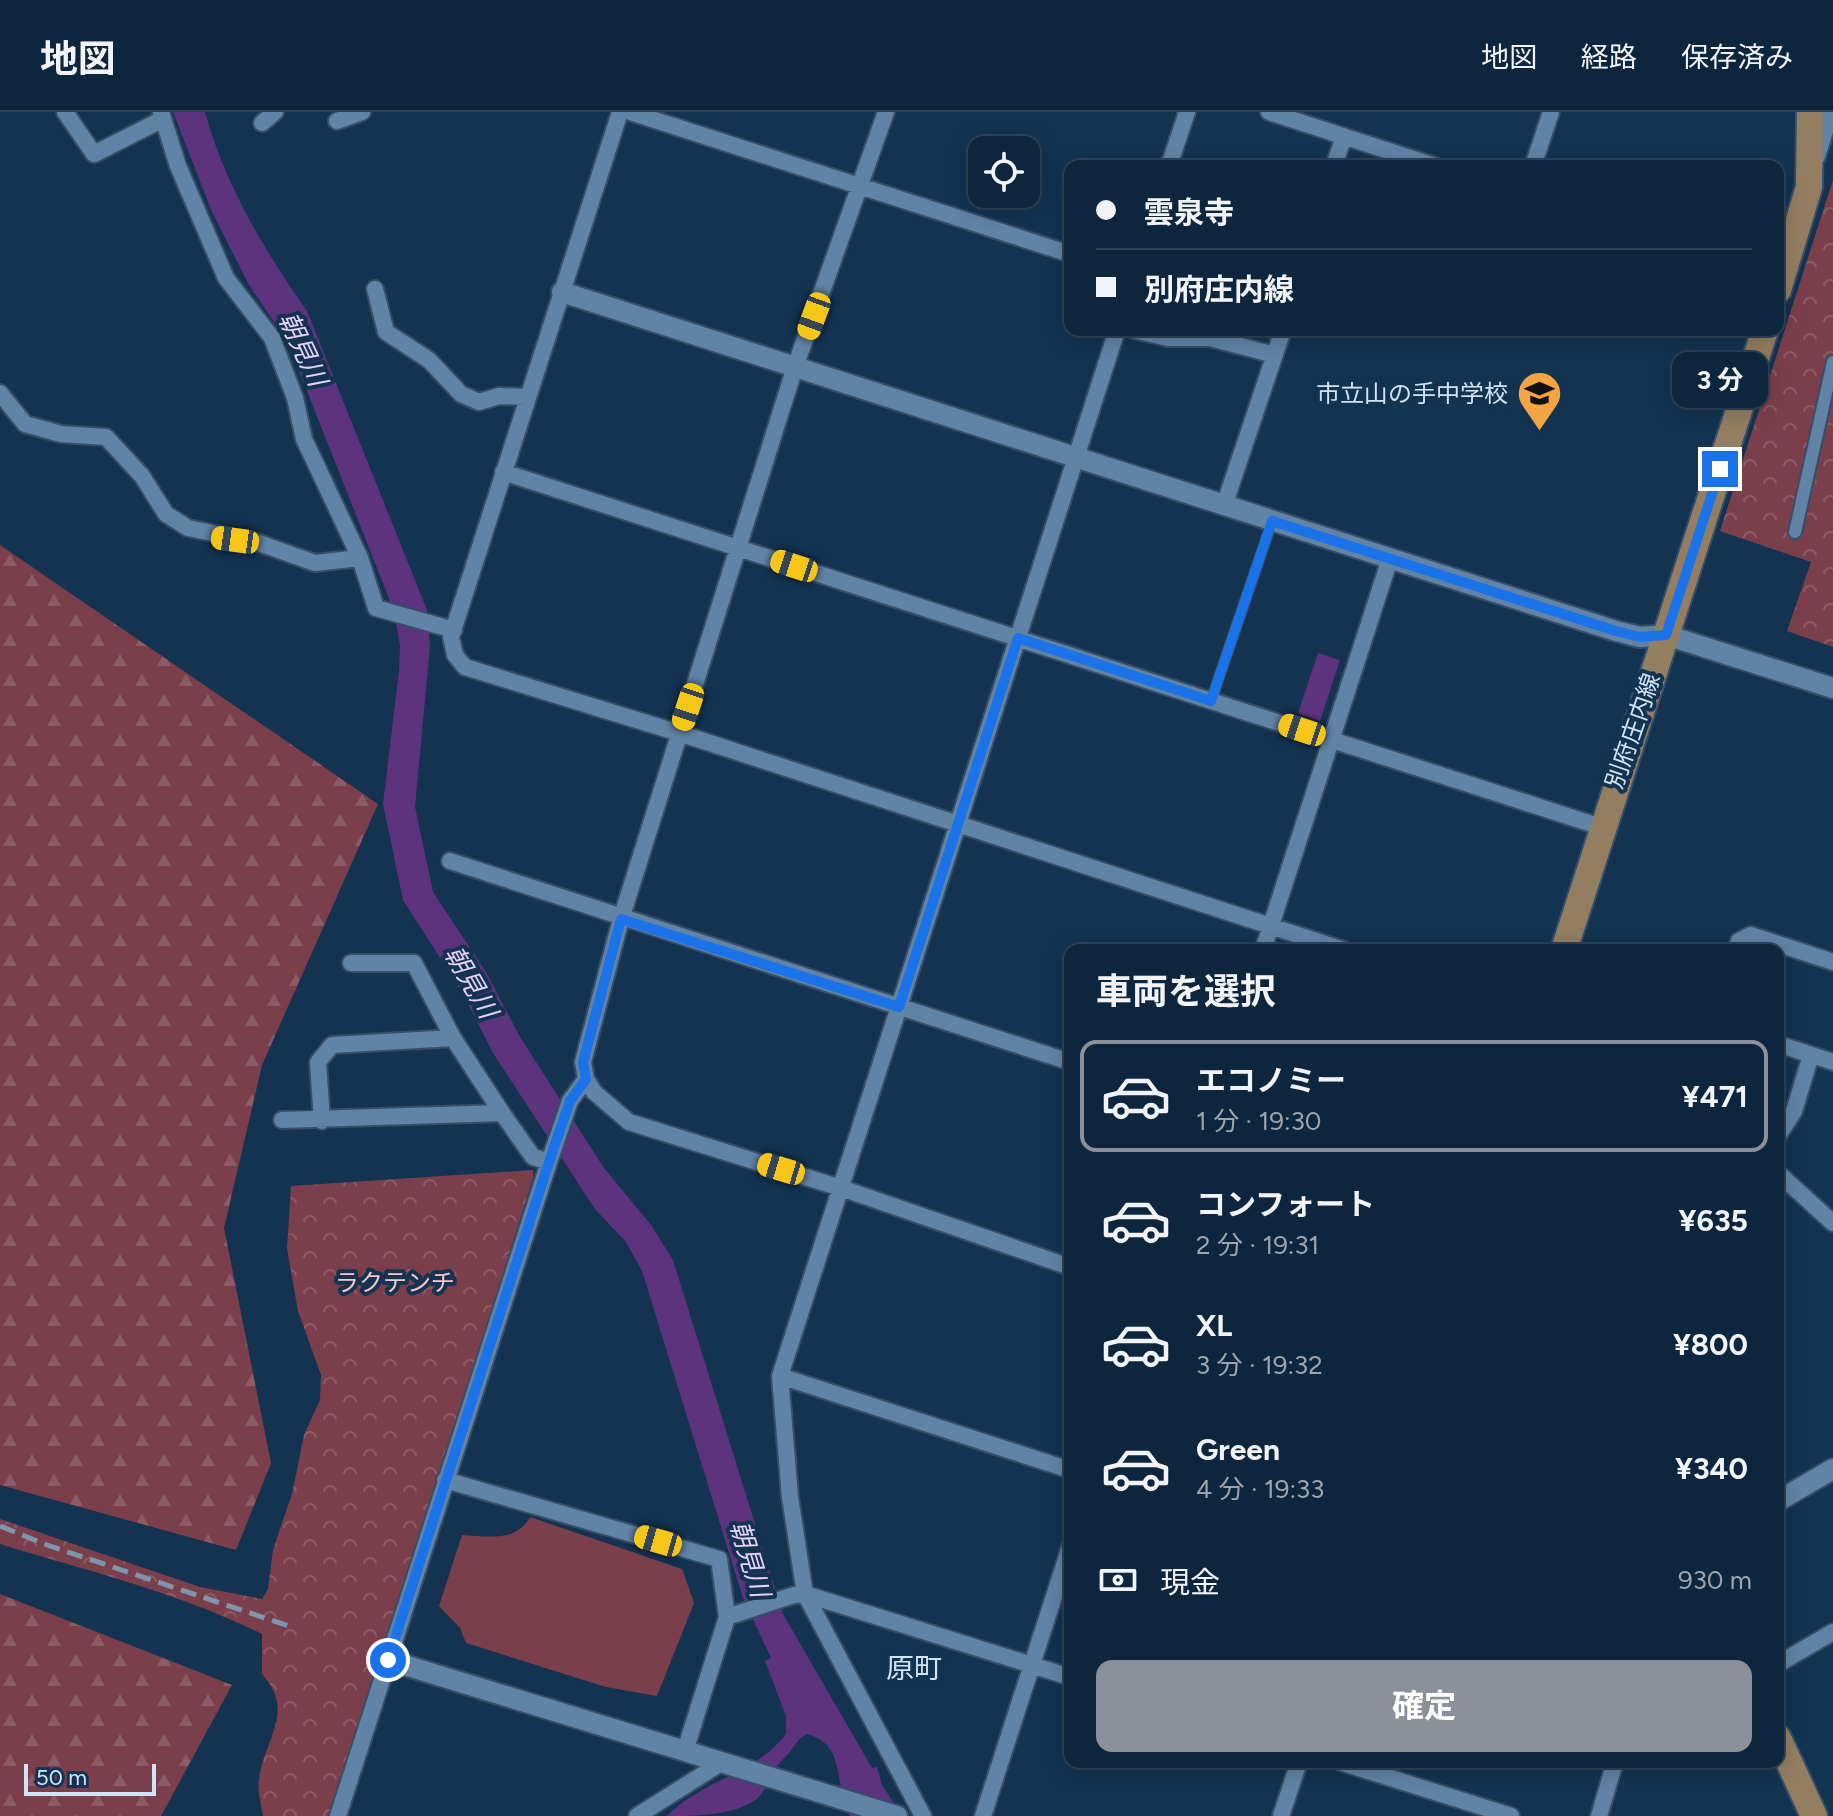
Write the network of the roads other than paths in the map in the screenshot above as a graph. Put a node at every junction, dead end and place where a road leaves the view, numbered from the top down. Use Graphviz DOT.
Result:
graph roads {
  1 [pos="65,112"];
  2 [pos="362,112"];
  3 [pos="620,112"];
  4 [pos="630,112"];
  5 [pos="886,112"];
  6 [pos="1187,112"];
  7 [pos="1269,112"];
  8 [pos="1551,112"];
  9 [pos="1810,112"];
  10 [pos="1829,112"];
  11 [pos="162,115"];
  12 [pos="337,121"];
  13 [pos="1344,136"];
  14 [pos="1171,160"];
  15 [pos="1336,160"];
  16 [pos="1417,160"];
  17 [pos="1535,160"];
  18 [pos="1812,163"];
  19 [pos="862,187"];
  20 [pos="1064,252"];
  21 [pos="1784,270"];
  22 [pos="375,289"];
  23 [pos="562,292"];
  24 [pos="1115,336"];
  25 [pos="1160,336"];
  26 [pos="1281,336"];
  27 [pos="1763,336"];
  28 [pos="1275,355"];
  29 [pos="1833,362"];
  30 [pos="795,367"];
  31 [pos="0,393"];
  32 [pos="527,397"];
  33 [pos="1076,458"];
  34 [pos="503,472"];
  35 [pos="1224,506"];
  36 [pos="1272,521"];
  37 [pos="1795,532"];
  38 [pos="738,548"];
  39 [pos="360,558"];
  40 [pos="1390,559"];
  41 [pos="454,630"];
  42 [pos="1666,635"];
  43 [pos="1018,638"];
  44 [pos="1833,688"];
  45 [pos="1211,701"];
  46 [pos="679,733"];
  47 [pos="1332,740"];
  48 [pos="958,824"];
  49 [pos="1592,824"];
  50 [pos="450,861"];
  51 [pos="621,919"];
  52 [pos="1272,924"];
  53 [pos="1265,944"];
  54 [pos="1327,944"];
  55 [pos="1566,944"];
  56 [pos="1738,944"];
  57 [pos="1778,944"];
  58 [pos="1784,946"];
  59 [pos="1833,962"];
  60 [pos="351,963"];
  61 [pos="899,1007"];
  62 [pos="453,1038"];
  63 [pos="1784,1046"];
  64 [pos="1811,1055"];
  65 [pos="1064,1060"];
  66 [pos="1833,1062"];
  67 [pos="586,1079"];
  68 [pos="502,1113"];
  69 [pos="282,1120"];
  70 [pos="322,1121"];
  71 [pos="1784,1127"];
  72 [pos="549,1162"];
  73 [pos="1784,1178"];
  74 [pos="841,1188"];
  75 [pos="1833,1223"];
  76 [pos="1064,1265"];
  77 [pos="780,1376"];
  78 [pos="1064,1468"];
  79 [pos="1833,1469"];
  80 [pos="445,1480"];
  81 [pos="1784,1498"];
  82 [pos="1064,1566"];
  83 [pos="802,1594"];
  84 [pos="727,1617"];
  85 [pos="1833,1632"];
  86 [pos="388,1660"];
  87 [pos="1784,1661"];
  88 [pos="1032,1665"];
  89 [pos="1064,1675"];
  90 [pos="685,1751"];
  91 [pos="1784,1751"];
  92 [pos="731,1763"];
  93 [pos="1297,1768"];
  94 [pos="1359,1768"];
  95 [pos="1613,1768"];
  96 [pos="338,1816"];
  97 [pos="637,1816"];
  98 [pos="897,1816"];
  99 [pos="923,1816"];
  100 [pos="983,1816"];
  101 [pos="1281,1816"];
  102 [pos="1511,1816"];
  103 [pos="1599,1816"];
  104 [pos="1814,1816"];
  1 -- 11 [label="street"];
  2 -- 12 [label="street"];
  3 -- 23 [label="street"];
  4 -- 19 [label="street"];
  5 -- 19 [label="street"];
  6 -- 14 [label="street"];
  7 -- 13 [label="street"];
  8 -- 17 [label="street"];
  9 -- 18 [label="main road"];
  10 -- 18 [label="street"];
  11 -- 39 [label="street"];
  13 -- 15 [label="street"];
  13 -- 16 [label="street"];
  18 -- 21 [label="main road"];
  19 -- 20 [label="street"];
  19 -- 30 [label="street"];
  22 -- 32 [label="street"];
  23 -- 30 [label="street"];
  23 -- 32 [label="street"];
  24 -- 33 [label="street"];
  25 -- 28 [label="street"];
  26 -- 28 [label="street"];
  27 -- 42 [label="main road, 別府庄内線"];
  28 -- 35 [label="street"];
  29 -- 37 [label="street"];
  30 -- 33 [label="street"];
  30 -- 38 [label="street"];
  31 -- 39 [label="street"];
  32 -- 34 [label="street"];
  33 -- 35 [label="street"];
  33 -- 43 [label="street"];
  34 -- 38 [label="street"];
  34 -- 41 [label="street"];
  35 -- 36 [label="street"];
  36 -- 40 [label="street"];
  36 -- 45 [label="lane"];
  38 -- 43 [label="street"];
  38 -- 46 [label="street"];
  39 -- 41 [label="street"];
  40 -- 42 [label="street"];
  40 -- 47 [label="street"];
  41 -- 46 [label="street"];
  42 -- 44 [label="street"];
  42 -- 55 [label="main road, 別府庄内線"];
  43 -- 45 [label="street"];
  43 -- 48 [label="street"];
  45 -- 47 [label="street"];
  46 -- 48 [label="street"];
  46 -- 51 [label="street"];
  47 -- 49 [label="street"];
  47 -- 52 [label="street"];
  48 -- 52 [label="street"];
  48 -- 61 [label="street"];
  50 -- 51 [label="street"];
  51 -- 61 [label="street"];
  51 -- 67 [label="street"];
  52 -- 53 [label="street"];
  52 -- 54 [label="street"];
  56 -- 57 [label="street"];
  58 -- 59 [label="street"];
  60 -- 62 [label="street"];
  61 -- 65 [label="street"];
  61 -- 74 [label="street"];
  62 -- 68 [label="street"];
  62 -- 70 [label="street"];
  63 -- 64 [label="street"];
  64 -- 66 [label="street"];
  64 -- 71 [label="street"];
  67 -- 72 [label="street"];
  67 -- 74 [label="street"];
  68 -- 70 [label="street"];
  68 -- 72 [label="street"];
  69 -- 70 [label="street"];
  72 -- 80 [label="street"];
  73 -- 75 [label="street"];
  74 -- 76 [label="street"];
  74 -- 77 [label="street"];
  77 -- 78 [label="street"];
  77 -- 83 [label="street"];
  79 -- 81 [label="street"];
  80 -- 84 [label="street"];
  80 -- 86 [label="street"];
  82 -- 88 [label="street"];
  83 -- 84 [label="street"];
  83 -- 88 [label="street"];
  83 -- 99 [label="street"];
  84 -- 90 [label="street"];
  85 -- 87 [label="street"];
  86 -- 90 [label="street"];
  86 -- 96 [label="street"];
  88 -- 89 [label="street"];
  88 -- 100 [label="street"];
  90 -- 92 [label="street"];
  91 -- 104 [label="main road"];
  92 -- 97 [label="street"];
  92 -- 98 [label="street"];
  93 -- 101 [label="street"];
  94 -- 102 [label="street"];
  95 -- 103 [label="street"];
}
